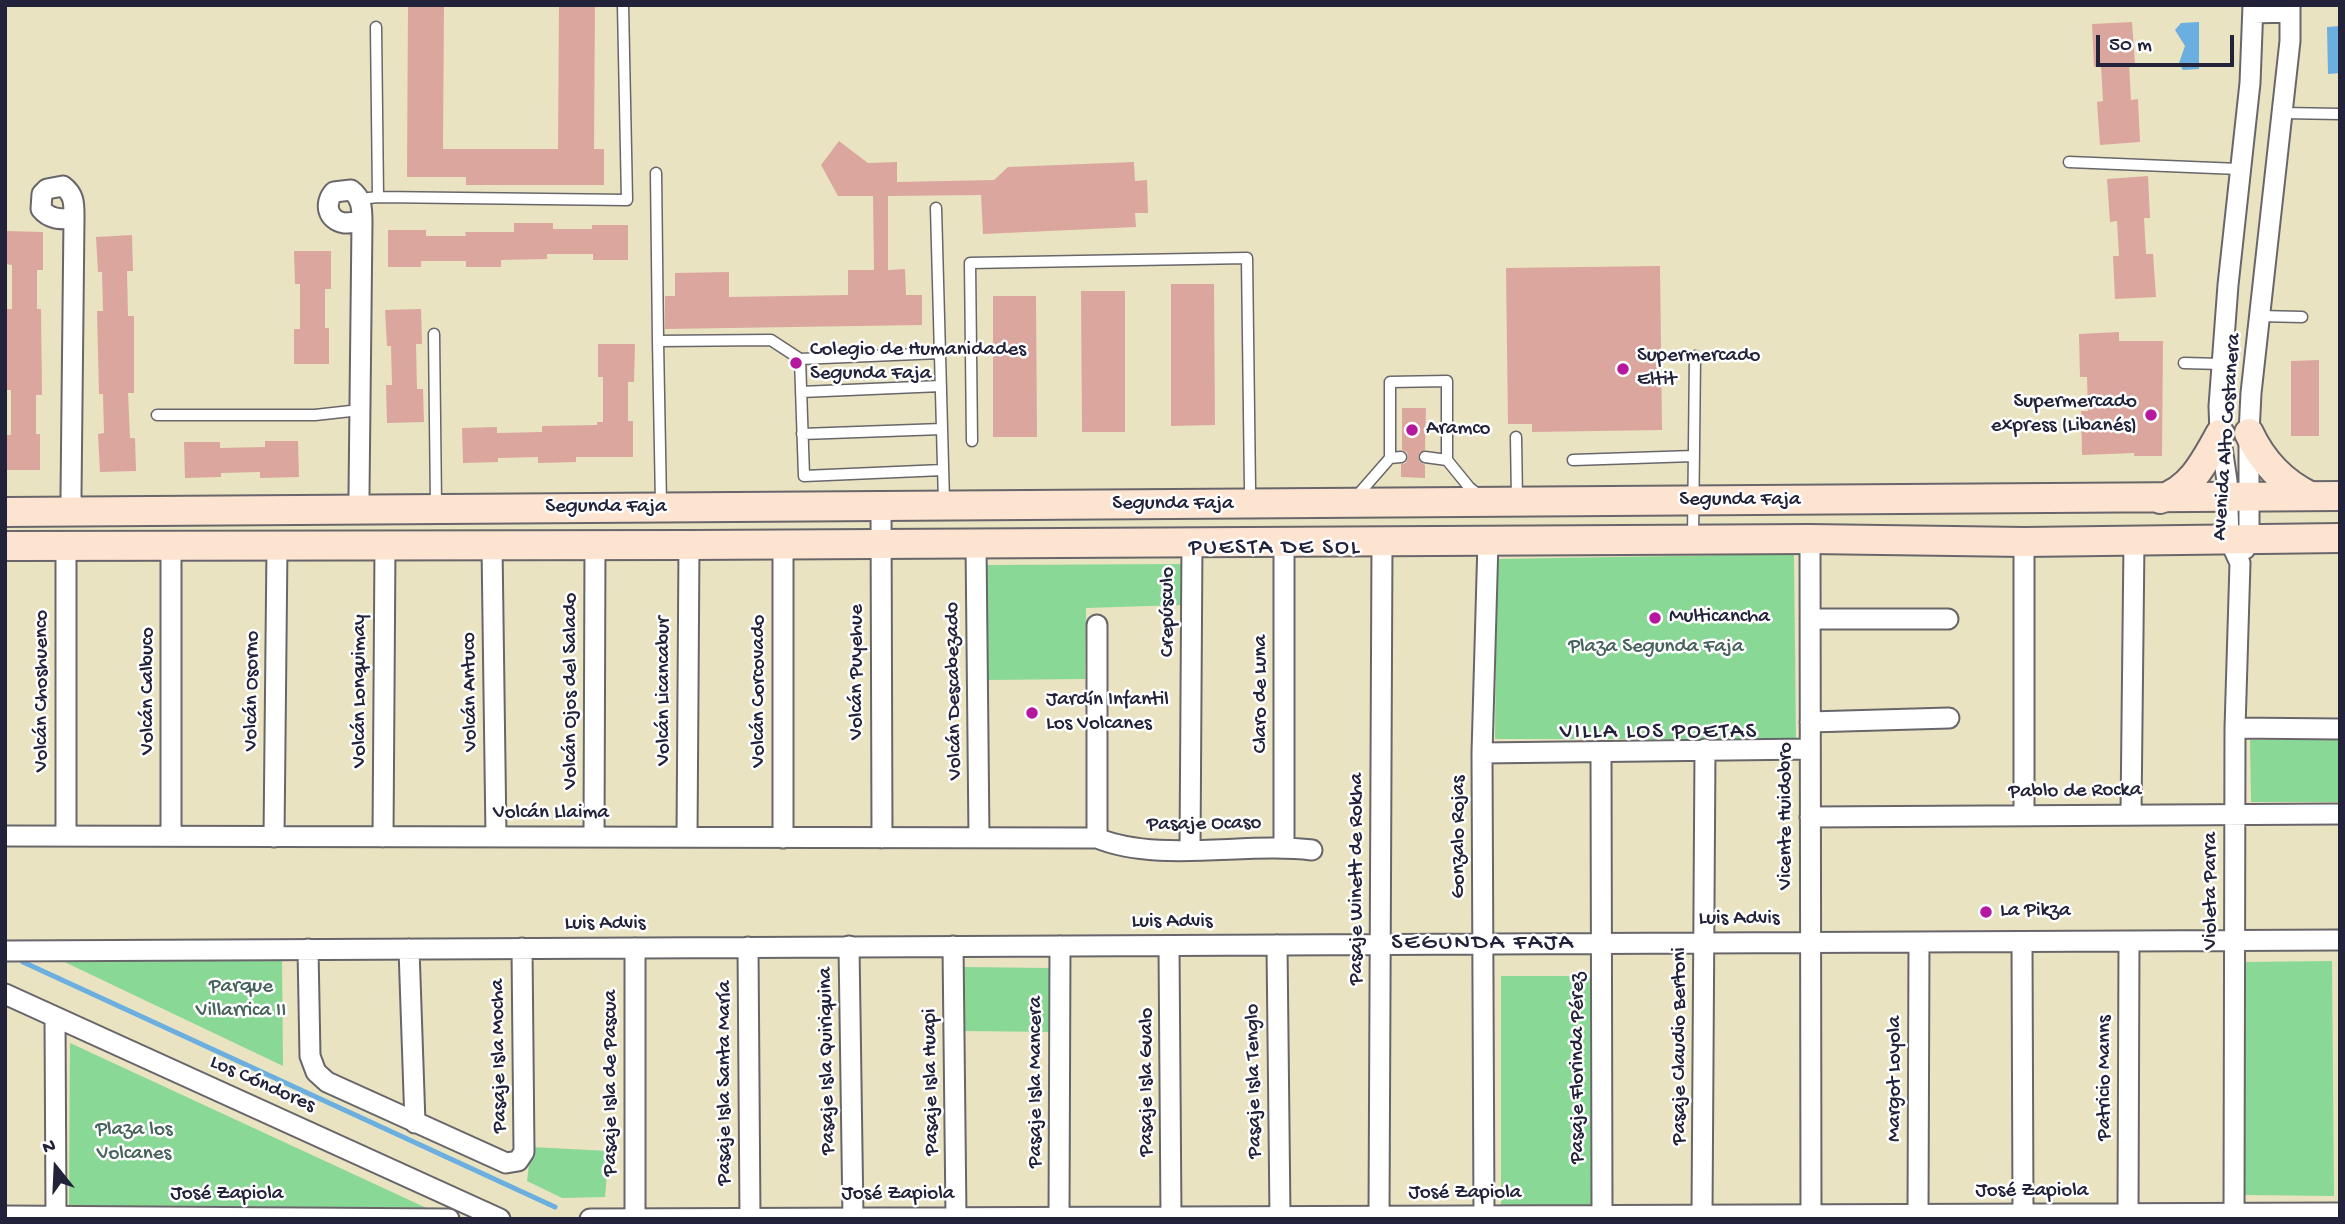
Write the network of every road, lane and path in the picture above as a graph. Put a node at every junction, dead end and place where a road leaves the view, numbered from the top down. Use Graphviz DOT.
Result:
graph roads {
  1 [pos="623,5"];
  2 [pos="2253,9"];
  3 [pos="2290,9"];
  4 [pos="376,27"];
  5 [pos="2283,113"];
  6 [pos="2340,114"];
  7 [pos="2069,162"];
  8 [pos="2239,169"];
  9 [pos="656,173"];
  10 [pos="369,198"];
  11 [pos="936,208"];
  12 [pos="75,219"];
  13 [pos="362,222"];
  14 [pos="2259,317"];
  15 [pos="2302,317"];
  16 [pos="434,334"];
  17 [pos="658,341"];
  18 [pos="940,353"];
  19 [pos="1695,356"];
  20 [pos="800,359"];
  21 [pos="2184,363"];
  22 [pos="2222,364"];
  23 [pos="2254,369"];
  24 [pos="941,386"];
  25 [pos="801,392"];
  26 [pos="360,410"];
  27 [pos="157,415"];
  28 [pos="942,429"];
  29 [pos="2249,433"];
  30 [pos="802,434"];
  31 [pos="2220,434"];
  32 [pos="1516,437"];
  33 [pos="972,441"];
  34 [pos="1694,456"];
  35 [pos="1425,457"];
  36 [pos="1447,460"];
  37 [pos="1573,460"];
  38 [pos="943,470"];
  39 [pos="1250,489"];
  40 [pos="2310,496"];
  41 [pos="2340,496"];
  42 [pos="2239,498"];
  43 [pos="2160,499"];
  44 [pos="1693,501"];
  45 [pos="1517,502"];
  46 [pos="1489,503"];
  47 [pos="1349,504"];
  48 [pos="881,506"];
  49 [pos="944,506"];
  50 [pos="661,508"];
  51 [pos="436,509"];
  52 [pos="359,510"];
  53 [pos="5,512"];
  54 [pos="72,512"];
  55 [pos="2340,538"];
  56 [pos="1810,539"];
  57 [pos="1692,540"];
  58 [pos="1488,541"];
  59 [pos="2134,541"];
  60 [pos="1192,542"];
  61 [pos="1284,542"];
  62 [pos="1382,542"];
  63 [pos="2024,542"];
  64 [pos="880,544"];
  65 [pos="976,544"];
  66 [pos="595,545"];
  67 [pos="689,545"];
  68 [pos="783,545"];
  69 [pos="5,546"];
  70 [pos="66,546"];
  71 [pos="172,546"];
  72 [pos="278,546"];
  73 [pos="385,546"];
  74 [pos="492,546"];
  75 [pos="2239,547"];
  76 [pos="1810,619"];
  77 [pos="1948,619"];
  78 [pos="1097,625"];
  79 [pos="1949,718"];
  80 [pos="1810,722"];
  81 [pos="2235,729"];
  82 [pos="2340,729"];
  83 [pos="1810,749"];
  84 [pos="1705,750"];
  85 [pos="1482,752"];
  86 [pos="1601,752"];
  87 [pos="2131,814"];
  88 [pos="2235,814"];
  89 [pos="2340,814"];
  90 [pos="2024,816"];
  91 [pos="1810,817"];
  92 [pos="5,836"];
  93 [pos="66,836"];
  94 [pos="171,836"];
  95 [pos="274,836"];
  96 [pos="383,837"];
  97 [pos="496,837"];
  98 [pos="594,837"];
  99 [pos="687,837"];
  100 [pos="783,838"];
  101 [pos="882,838"];
  102 [pos="979,838"];
  103 [pos="1097,838"];
  104 [pos="1284,847"];
  105 [pos="1190,849"];
  106 [pos="1312,850"];
  107 [pos="2340,940"];
  108 [pos="2129,941"];
  109 [pos="1919,942"];
  110 [pos="2022,942"];
  111 [pos="2234,942"];
  112 [pos="1704,943"];
  113 [pos="1810,943"];
  114 [pos="1483,944"];
  115 [pos="1601,944"];
  116 [pos="1277,945"];
  117 [pos="1380,945"];
  118 [pos="849,946"];
  119 [pos="1060,946"];
  120 [pos="1169,946"];
  121 [pos="748,947"];
  122 [pos="953,947"];
  123 [pos="522,948"];
  124 [pos="635,948"];
  125 [pos="308,949"];
  126 [pos="409,949"];
  127 [pos="5,951"];
  128 [pos="5,994"];
  129 [pos="55,1017"];
  130 [pos="415,1123"];
  131 [pos="2340,1213"];
  132 [pos="2128,1214"];
  133 [pos="1918,1215"];
  134 [pos="2023,1215"];
  135 [pos="5,1216"];
  136 [pos="56,1216"];
  137 [pos="1602,1216"];
  138 [pos="1702,1216"];
  139 [pos="2234,1216"];
  140 [pos="1059,1217"];
  141 [pos="1280,1217"];
  142 [pos="1378,1217"];
  143 [pos="1483,1217"];
  144 [pos="1811,1217"];
  145 [pos="853,1218"];
  146 [pos="956,1218"];
  147 [pos="1171,1218"];
  148 [pos="449,1219"];
  149 [pos="500,1219"];
  150 [pos="590,1219"];
  151 [pos="635,1219"];
  152 [pos="750,1219"];
  1 -- 10 [label="lane"];
  2 -- 3 [label="street"];
  2 -- 8 [label="street, Avenida Alto Costanera"];
  3 -- 5 [label="street, Avenida Alto Costanera"];
  4 -- 10 [label="lane"];
  5 -- 6 [label="lane"];
  5 -- 14 [label="street, Avenida Alto Costanera"];
  7 -- 8 [label="lane"];
  8 -- 22 [label="street, Avenida Alto Costanera"];
  9 -- 17 [label="lane"];
  10 -- 13 [label="street"];
  10 -- 13 [label="street"];
  11 -- 18 [label="lane"];
  12 -- 54 [label="street"];
  13 -- 26 [label="street"];
  14 -- 15 [label="lane"];
  14 -- 23 [label="street, Avenida Alto Costanera"];
  16 -- 51 [label="lane"];
  17 -- 20 [label="lane"];
  17 -- 50 [label="lane"];
  18 -- 20 [label="lane"];
  18 -- 24 [label="lane"];
  19 -- 34 [label="lane"];
  20 -- 25 [label="lane"];
  21 -- 22 [label="lane"];
  22 -- 23 [label="street"];
  22 -- 31 [label="street, Avenida Alto Costanera"];
  23 -- 29 [label="street, Avenida Alto Costanera"];
  24 -- 25 [label="lane"];
  24 -- 28 [label="lane"];
  25 -- 30 [label="lane"];
  26 -- 27 [label="lane"];
  26 -- 52 [label="street"];
  28 -- 30 [label="lane"];
  28 -- 38 [label="lane"];
  29 -- 40 [label="main road"];
  29 -- 42 [label="street, Avenida Alto Costanera"];
  30 -- 38 [label="lane"];
  31 -- 42 [label="street, Avenida Alto Costanera"];
  31 -- 43 [label="main road"];
  32 -- 45 [label="lane"];
  33 -- 39 [label="lane"];
  34 -- 37 [label="lane"];
  34 -- 44 [label="lane"];
  35 -- 36 [label="lane"];
  36 -- 46 [label="lane"];
  36 -- 47 [label="lane"];
  38 -- 49 [label="lane"];
  40 -- 41 [label="main road, Segunda Faja"];
  40 -- 42 [label="main road, Segunda Faja"];
  42 -- 43 [label="main road, Segunda Faja"];
  42 -- 75 [label="street, Avenida Alto Costanera"];
  43 -- 44 [label="main road, Segunda Faja"];
  44 -- 45 [label="main road, Segunda Faja"];
  44 -- 57 [label="lane"];
  45 -- 46 [label="main road, Segunda Faja"];
  46 -- 47 [label="main road, Segunda Faja"];
  47 -- 49 [label="main road, Segunda Faja"];
  48 -- 49 [label="main road, Segunda Faja"];
  48 -- 50 [label="main road, Segunda Faja"];
  48 -- 64 [label="street, Volcán Puyehue"];
  50 -- 51 [label="main road, Segunda Faja"];
  51 -- 52 [label="main road, Segunda Faja"];
  52 -- 54 [label="main road, Segunda Faja"];
  53 -- 54 [label="main road, Segunda Faja"];
  55 -- 75 [label="main road, Segunda Faja"];
  56 -- 57 [label="main road, Segunda Faja"];
  56 -- 63 [label="main road, Segunda Faja"];
  56 -- 76 [label="street, Vicente Huidobro"];
  57 -- 58 [label="main road, Segunda Faja"];
  58 -- 62 [label="main road, Segunda Faja"];
  58 -- 85 [label="street, Gonzalo Rojas"];
  59 -- 63 [label="main road, Segunda Faja"];
  59 -- 75 [label="main road, Segunda Faja"];
  59 -- 87 [label="street"];
  60 -- 61 [label="main road, Segunda Faja"];
  60 -- 65 [label="main road, Segunda Faja"];
  60 -- 105 [label="street, Crepúsculo"];
  61 -- 62 [label="main road, Segunda Faja"];
  61 -- 104 [label="street, Claro de Luna"];
  62 -- 117 [label="street, Pasaje Winett de Rokha"];
  63 -- 90 [label="street"];
  64 -- 65 [label="main road, Segunda Faja"];
  64 -- 68 [label="main road, Segunda Faja"];
  64 -- 101 [label="street, Volcán Puyehue"];
  65 -- 102 [label="street, Volcán Descabezado"];
  66 -- 67 [label="main road, Segunda Faja"];
  66 -- 74 [label="main road, Segunda Faja"];
  66 -- 98 [label="street, Volcán Ojos del Salado"];
  67 -- 68 [label="main road, Segunda Faja"];
  67 -- 99 [label="street, Volcán Licancabur"];
  68 -- 100 [label="street, Volcán Corcovado"];
  69 -- 70 [label="main road, Segunda Faja"];
  70 -- 71 [label="main road, Segunda Faja"];
  70 -- 93 [label="street, Volcán Choshuenco"];
  71 -- 72 [label="main road, Segunda Faja"];
  71 -- 94 [label="street, Volcán Calbuco"];
  72 -- 73 [label="main road, Segunda Faja"];
  72 -- 95 [label="street, Volcán Osorno"];
  73 -- 74 [label="main road, Segunda Faja"];
  73 -- 96 [label="street, Volcán Lonquimay"];
  74 -- 97 [label="street, Volcán Antuco"];
  75 -- 81 [label="street, Violeta Parra"];
  76 -- 77 [label="street"];
  76 -- 80 [label="street, Vicente Huidobro"];
  78 -- 103 [label="street"];
  79 -- 80 [label="street"];
  80 -- 83 [label="street, Vicente Huidobro"];
  81 -- 82 [label="street"];
  81 -- 88 [label="street, Violeta Parra"];
  83 -- 84 [label="street"];
  83 -- 91 [label="street, Vicente Huidobro"];
  84 -- 86 [label="street"];
  84 -- 112 [label="street, Pasaje Claudio Bertoni"];
  85 -- 86 [label="street"];
  85 -- 114 [label="street, Gonzalo Rojas"];
  86 -- 115 [label="street, Pasaje Florinda Pérez"];
  87 -- 88 [label="street, Pablo de Rocka"];
  87 -- 90 [label="street, Pablo de Rocka"];
  88 -- 89 [label="street, Pablo de Rocka"];
  88 -- 111 [label="street, Violeta Parra"];
  90 -- 91 [label="street, Pablo de Rocka"];
  91 -- 113 [label="street, Vicente Huidobro"];
  92 -- 93 [label="street, Volcán Llaima"];
  93 -- 94 [label="street, Volcán Llaima"];
  94 -- 95 [label="street, Volcán Llaima"];
  95 -- 96 [label="street, Volcán Llaima"];
  96 -- 97 [label="street, Volcán Llaima"];
  97 -- 98 [label="street, Volcán Llaima"];
  98 -- 99 [label="street, Volcán Llaima"];
  99 -- 100 [label="street, Volcán Llaima"];
  100 -- 101 [label="street, Volcán Llaima"];
  101 -- 102 [label="street, Volcán Llaima"];
  102 -- 103 [label="street, Volcán Llaima"];
  103 -- 105 [label="street, Pasaje Ocaso"];
  104 -- 105 [label="street, Pasaje Ocaso"];
  104 -- 106 [label="street, Pasaje Ocaso"];
  107 -- 111 [label="street, Luis Advis"];
  108 -- 110 [label="street, Luis Advis"];
  108 -- 111 [label="street, Luis Advis"];
  108 -- 132 [label="street, Patricio Manns"];
  109 -- 110 [label="street, Luis Advis"];
  109 -- 113 [label="street, Luis Advis"];
  109 -- 133 [label="street, Margot Loyola"];
  110 -- 134 [label="street"];
  111 -- 139 [label="street, Violeta Parra"];
  112 -- 113 [label="street, Luis Advis"];
  112 -- 115 [label="street, Luis Advis"];
  112 -- 138 [label="street, Pasaje Claudio Bertoni"];
  113 -- 144 [label="street, Vicente Huidobro"];
  114 -- 115 [label="street, Luis Advis"];
  114 -- 117 [label="street, Luis Advis"];
  114 -- 143 [label="street, Gonzalo Rojas"];
  115 -- 137 [label="street, Pasaje Florinda Pérez"];
  116 -- 117 [label="street, Luis Advis"];
  116 -- 120 [label="street, Luis Advis"];
  116 -- 141 [label="street, Pasaje Isla Tenglo"];
  117 -- 142 [label="street, Pasaje Winett de Rokha"];
  118 -- 121 [label="street, Luis Advis"];
  118 -- 122 [label="street, Luis Advis"];
  118 -- 145 [label="street, Pasaje Isla Quiriquina"];
  119 -- 120 [label="street, Luis Advis"];
  119 -- 122 [label="street, Luis Advis"];
  119 -- 140 [label="street, Pasaje Isla Mancera"];
  120 -- 147 [label="street, Pasaje Isla Gualo"];
  121 -- 124 [label="street, Luis Advis"];
  121 -- 152 [label="street, Pasaje Isla Santa María"];
  122 -- 146 [label="street, Pasaje Isla Huapi"];
  123 -- 124 [label="street, Luis Advis"];
  123 -- 126 [label="street, Luis Advis"];
  123 -- 130 [label="street, Pasaje Isla Mocha"];
  124 -- 151 [label="street, Pasaje Isla de Pascua"];
  125 -- 126 [label="street, Luis Advis"];
  125 -- 127 [label="street, Luis Advis"];
  125 -- 130 [label="street"];
  126 -- 130 [label="street"];
  128 -- 129 [label="street, Los Cóndores"];
  129 -- 136 [label="street"];
  129 -- 149 [label="street, Los Cóndores"];
  131 -- 139 [label="street, José Zapiola"];
  132 -- 134 [label="street, José Zapiola"];
  132 -- 139 [label="street, José Zapiola"];
  133 -- 134 [label="street, José Zapiola"];
  133 -- 144 [label="street, José Zapiola"];
  135 -- 136 [label="street, José Zapiola"];
  136 -- 148 [label="street, José Zapiola"];
  137 -- 138 [label="street, José Zapiola"];
  137 -- 143 [label="street, José Zapiola"];
  138 -- 144 [label="street, José Zapiola"];
  140 -- 146 [label="street, José Zapiola"];
  140 -- 147 [label="street, José Zapiola"];
  141 -- 142 [label="street, José Zapiola"];
  141 -- 147 [label="street, José Zapiola"];
  142 -- 143 [label="street, José Zapiola"];
  145 -- 146 [label="street, José Zapiola"];
  145 -- 152 [label="street, José Zapiola"];
  150 -- 151 [label="street, José Zapiola"];
  151 -- 152 [label="street, José Zapiola"];
}
